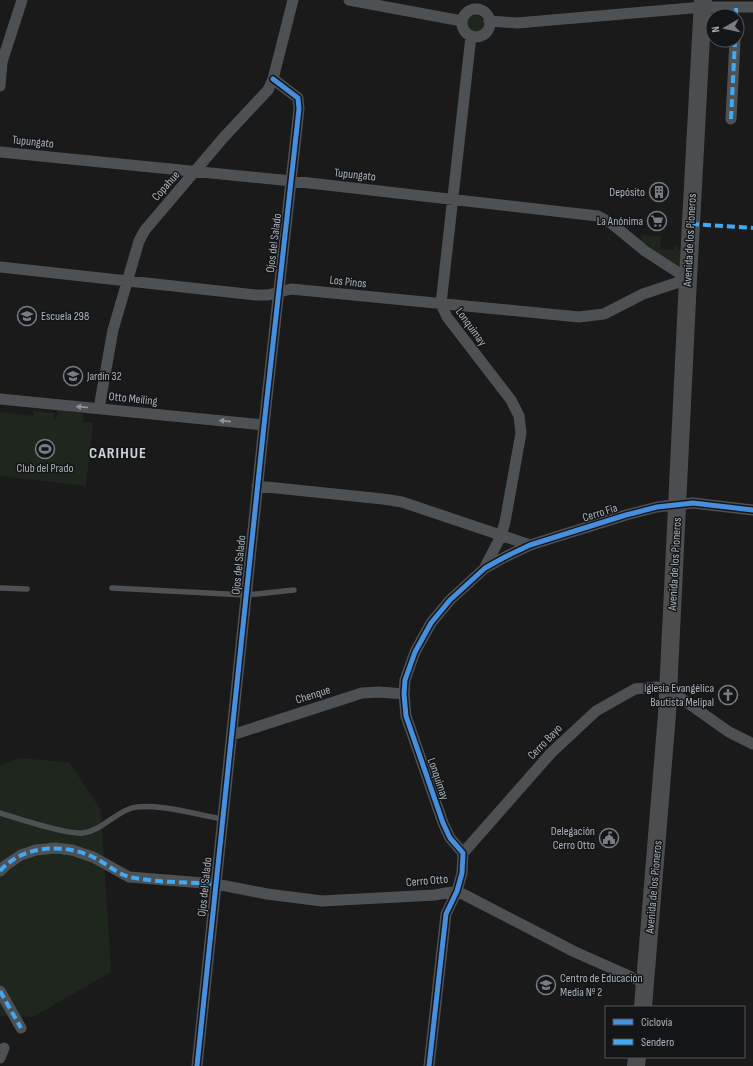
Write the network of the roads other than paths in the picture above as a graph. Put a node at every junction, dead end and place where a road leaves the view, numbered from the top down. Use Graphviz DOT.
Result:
graph roads {
  1 [pos="22,0"];
  2 [pos="293,0"];
  3 [pos="349,0"];
  4 [pos="703,4"];
  5 [pos="480,5"];
  6 [pos="720,8"];
  7 [pos="462,21"];
  8 [pos="489,21"];
  9 [pos="471,36"];
  10 [pos="735,48"];
  11 [pos="273,78"];
  12 [pos="0,86"];
  13 [pos="731,119"];
  14 [pos="0,152"];
  15 [pos="194,173"];
  16 [pos="292,181"];
  17 [pos="453,199"];
  18 [pos="0,267"];
  19 [pos="688,279"];
  20 [pos="126,282"];
  21 [pos="279,291"];
  22 [pos="441,304"];
  23 [pos="0,400"];
  24 [pos="99,408"];
  25 [pos="264,425"];
  26 [pos="257,486"];
  27 [pos="678,504"];
  28 [pos="753,510"];
  29 [pos="501,536"];
  30 [pos="530,545"];
  31 [pos="485,568"];
  32 [pos="0,588"];
  33 [pos="112,588"];
  34 [pos="27,589"];
  35 [pos="294,590"];
  36 [pos="246,595"];
  37 [pos="668,689"];
  38 [pos="404,694"];
  39 [pos="232,735"];
  40 [pos="753,744"];
  41 [pos="0,813"];
  42 [pos="222,819"];
  43 [pos="463,853"];
  44 [pos="0,871"];
  45 [pos="216,884"];
  46 [pos="457,891"];
  47 [pos="645,982"];
  48 [pos="0,991"];
  49 [pos="642,1006"];
  50 [pos="21,1028"];
  51 [pos="197,1066"];
  52 [pos="429,1066"];
  1 -- 12 [label="street"];
  2 -- 11 [label="street, Copahue"];
  3 -- 7 [label="street"];
  4 -- 6 [label="street"];
  4 -- 8 [label="street"];
  4 -- 19 [label="main road, Avenida de los Pioneros"];
  5 -- 7 [label="street"];
  5 -- 8 [label="street"];
  7 -- 9 [label="street"];
  8 -- 9 [label="street"];
  9 -- 17 [label="street, Lonquimay"];
  10 -- 13 [label="street"];
  11 -- 15 [label="street, Copahue"];
  11 -- 16 [label="street, Ojos del Salado"];
  14 -- 15 [label="street, Tupungato"];
  15 -- 16 [label="street, Tupungato"];
  15 -- 20 [label="street, Copahue"];
  16 -- 17 [label="street, Tupungato"];
  16 -- 21 [label="street, Ojos del Salado"];
  17 -- 19 [label="street, Tupungato"];
  17 -- 22 [label="street, Lonquimay"];
  18 -- 20 [label="street, Los Pinos"];
  19 -- 22 [label="street, Los Pinos"];
  19 -- 27 [label="main road, Avenida de los Pioneros"];
  20 -- 21 [label="street, Los Pinos"];
  20 -- 24 [label="street, Copahue"];
  21 -- 22 [label="street, Los Pinos"];
  21 -- 25 [label="street, Ojos del Salado"];
  22 -- 29 [label="street, Lonquimay"];
  24 -- 23 [label="street, Otto Meiling, one-way"];
  25 -- 24 [label="street, Otto Meiling, one-way"];
  25 -- 26 [label="street, Ojos del Salado"];
  26 -- 29 [label="street"];
  26 -- 36 [label="street, Ojos del Salado"];
  27 -- 28 [label="street, Cerro Fia"];
  27 -- 30 [label="street, Cerro Fia"];
  27 -- 37 [label="main road, Avenida de los Pioneros"];
  29 -- 30 [label="street"];
  29 -- 31 [label="street, Lonquimay"];
  30 -- 31 [label="street, Lonquimay"];
  31 -- 38 [label="street, Lonquimay"];
  32 -- 34 [label="lane"];
  33 -- 36 [label="lane"];
  35 -- 36 [label="lane"];
  36 -- 39 [label="street, Ojos del Salado"];
  37 -- 40 [label="street"];
  37 -- 43 [label="street, Cerro Bayo"];
  37 -- 47 [label="main road, Avenida de los Pioneros"];
  38 -- 39 [label="street, Chenque"];
  38 -- 43 [label="street, Lonquimay"];
  39 -- 42 [label="street, Ojos del Salado"];
  41 -- 42 [label="lane"];
  42 -- 45 [label="street, Ojos del Salado"];
  43 -- 46 [label="street"];
  44 -- 45 [label="street, Cerro Otto"];
  45 -- 46 [label="street, Cerro Otto"];
  45 -- 51 [label="street, Ojos del Salado"];
  46 -- 47 [label="street, Cerro Otto"];
  46 -- 52 [label="street"];
  47 -- 49 [label="main road, Avenida de los Pioneros"];
  48 -- 50 [label="street"];
}
